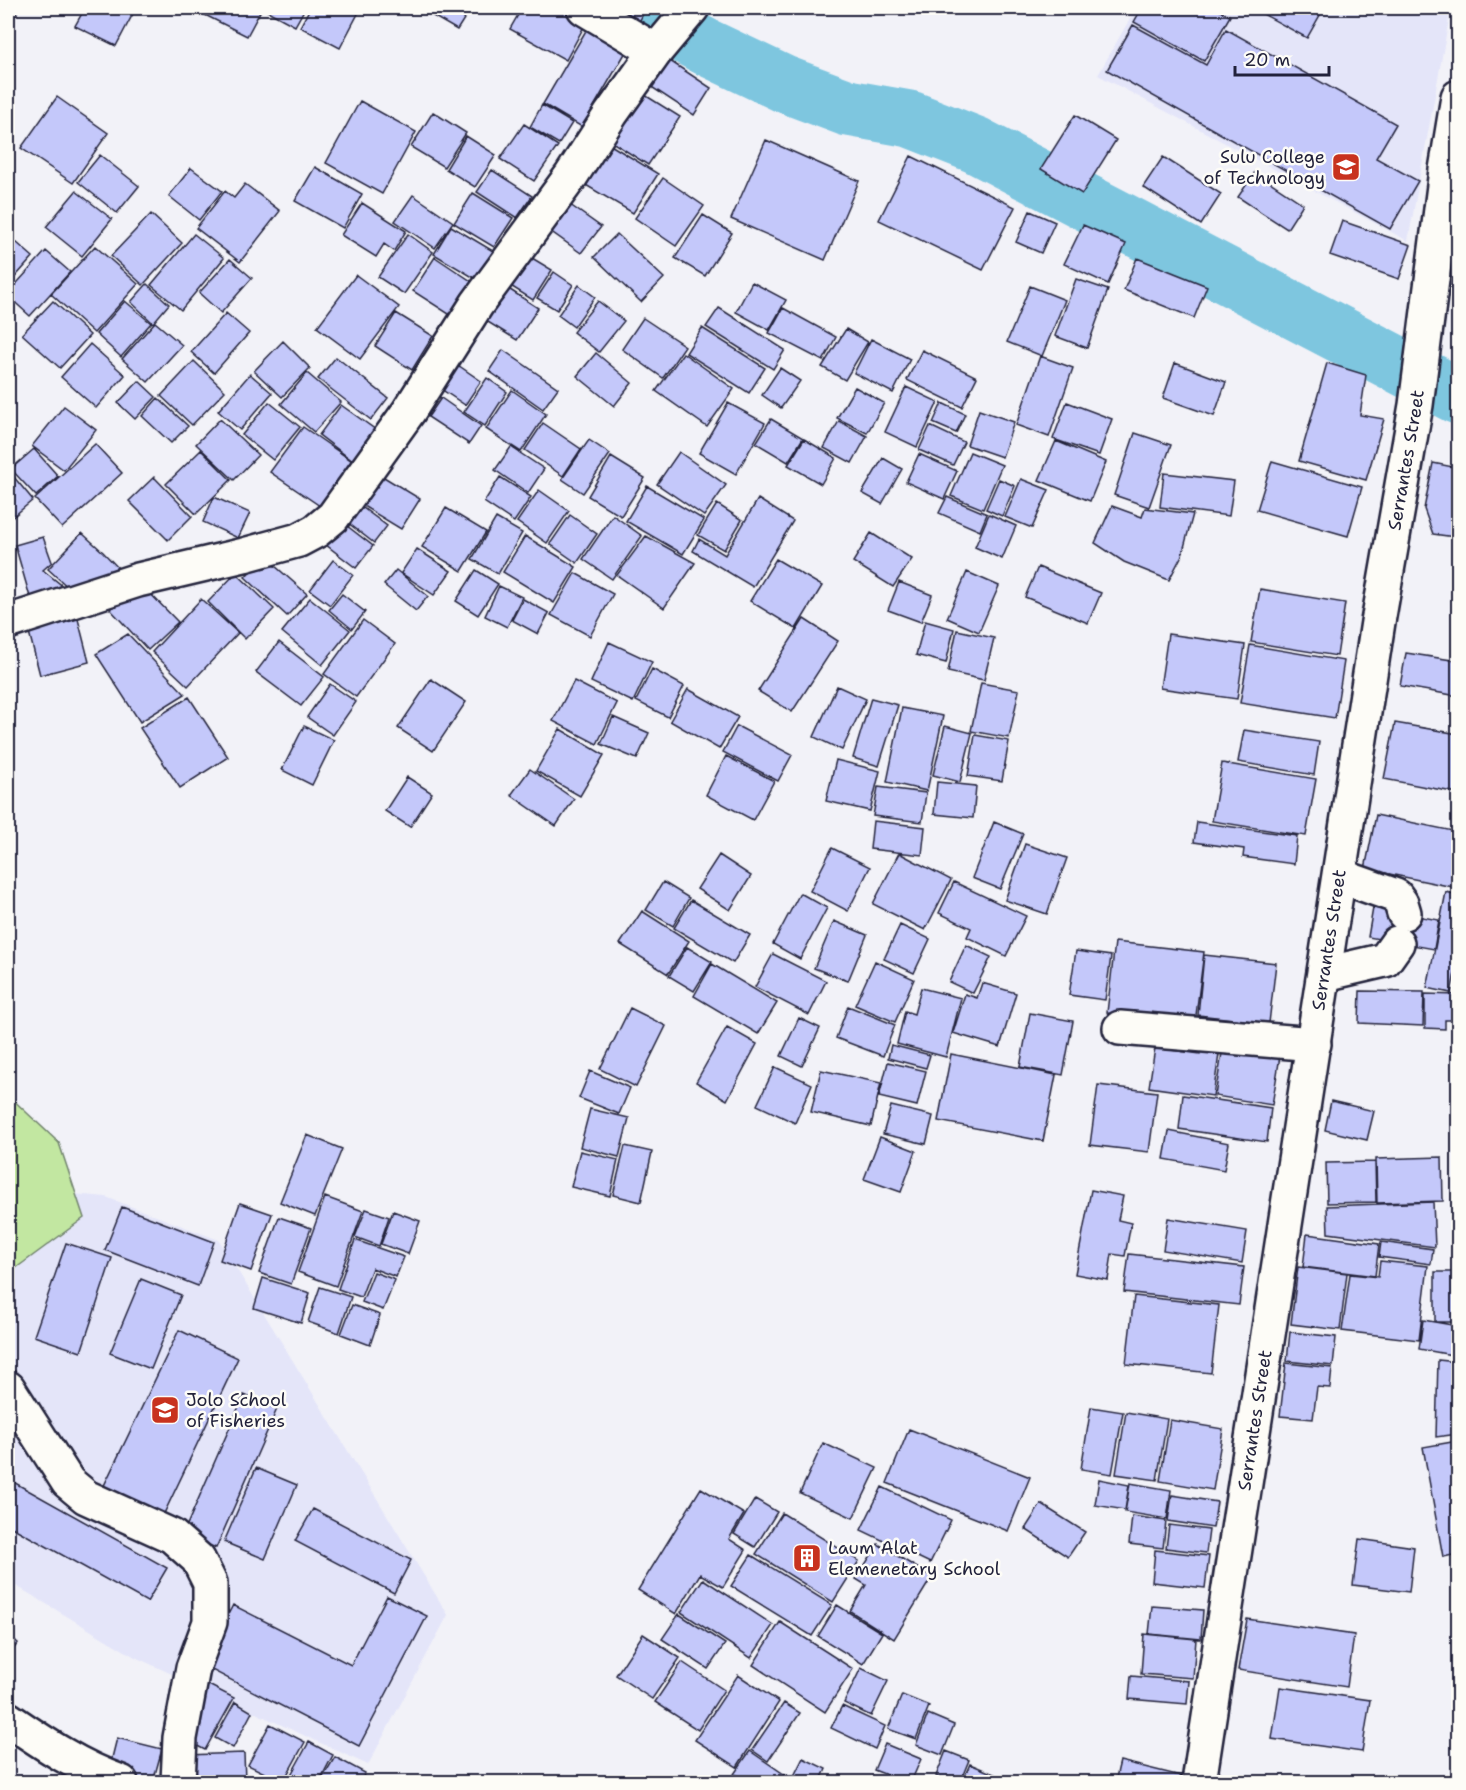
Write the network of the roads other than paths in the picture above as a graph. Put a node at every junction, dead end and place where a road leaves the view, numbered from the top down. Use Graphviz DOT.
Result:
graph roads {
  1 [pos="584,8"];
  2 [pos="689,12"];
  3 [pos="660,46"];
  4 [pos="1458,97"];
  5 [pos="8,622"];
  6 [pos="1340,876"];
  7 [pos="1325,974"];
  8 [pos="1120,1028"];
  9 [pos="1314,1044"];
  10 [pos="8,1388"];
  11 [pos="8,1719"];
  12 [pos="121,1782"];
  13 [pos="178,1782"];
  14 [pos="1199,1782"];
  1 -- 3 [label="main road"];
  2 -- 3 [label="main road"];
  3 -- 5 [label="main road"];
  4 -- 6 [label="main road, Serrantes Street"];
  6 -- 7 [label="main road, Serrantes Street"];
  6 -- 7 [label="main road"];
  7 -- 9 [label="main road, Serrantes Street"];
  8 -- 9 [label="main road"];
  9 -- 14 [label="main road, Serrantes Street"];
  10 -- 13 [label="main road"];
  11 -- 12 [label="main road"];
}
